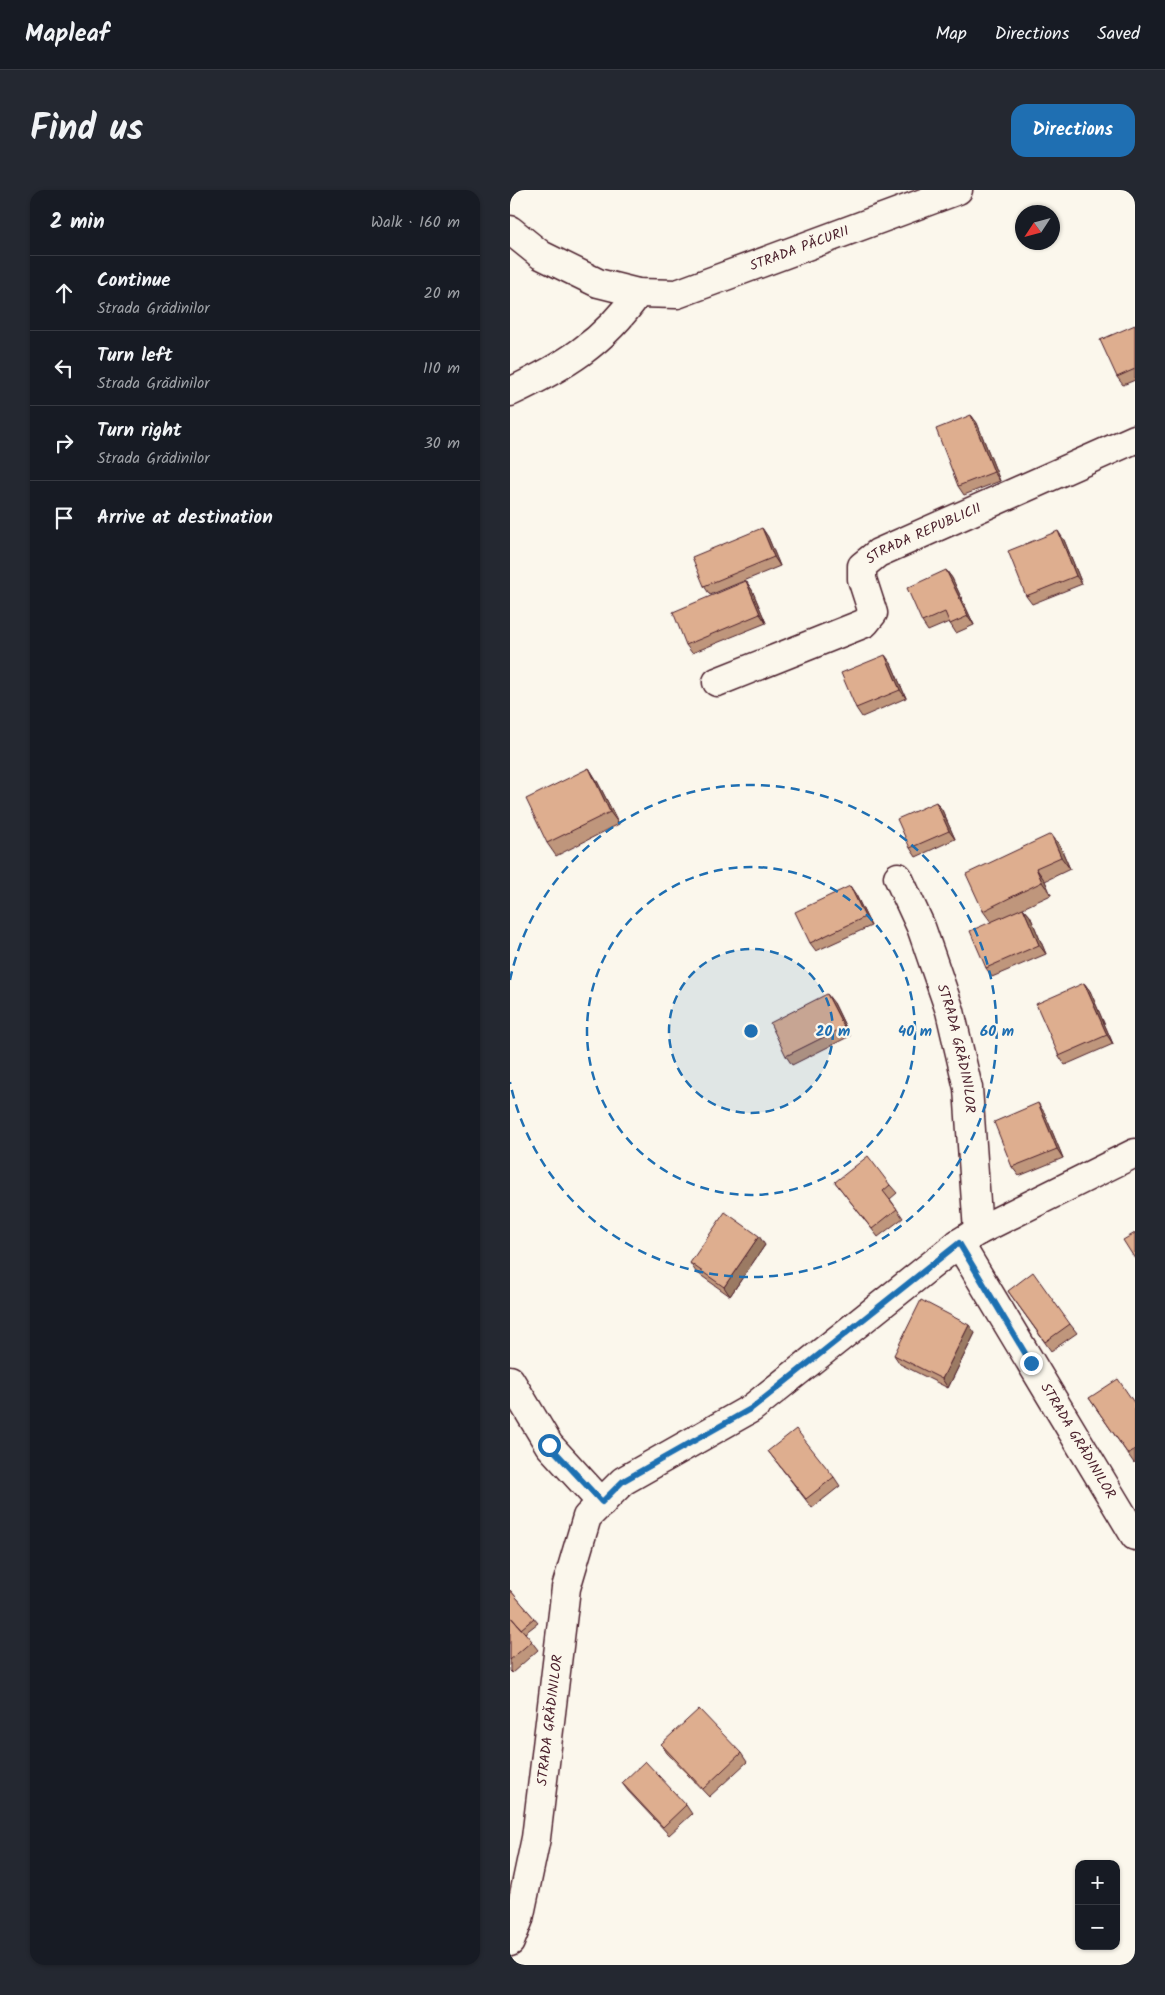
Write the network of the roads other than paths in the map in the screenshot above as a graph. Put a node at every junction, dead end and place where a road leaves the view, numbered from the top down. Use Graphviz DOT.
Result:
graph roads {
  1 [pos="958,190"];
  2 [pos="510,230"];
  3 [pos="638,293"];
  4 [pos="510,392"];
  5 [pos="1135,439"];
  6 [pos="718,682"];
  7 [pos="898,877"];
  8 [pos="1135,1153"];
  9 [pos="969,1237"];
  10 [pos="510,1380"];
  11 [pos="602,1502"];
  12 [pos="1135,1536"];
  13 [pos="510,1942"];
  1 -- 3 [label="street, STRADA PĂCURII"];
  2 -- 3 [label="street, STRADA PĂCURII"];
  3 -- 4 [label="street"];
  5 -- 6 [label="street, STRADA REPUBLICII"];
  7 -- 9 [label="street, STRADA GRĂDINILOR"];
  8 -- 9 [label="street, STRADA GRĂDINILOR"];
  9 -- 11 [label="street, STRADA GRĂDINILOR"];
  9 -- 12 [label="street, STRADA GRĂDINILOR"];
  10 -- 11 [label="street"];
  11 -- 13 [label="street, STRADA GRĂDINILOR"];
}
